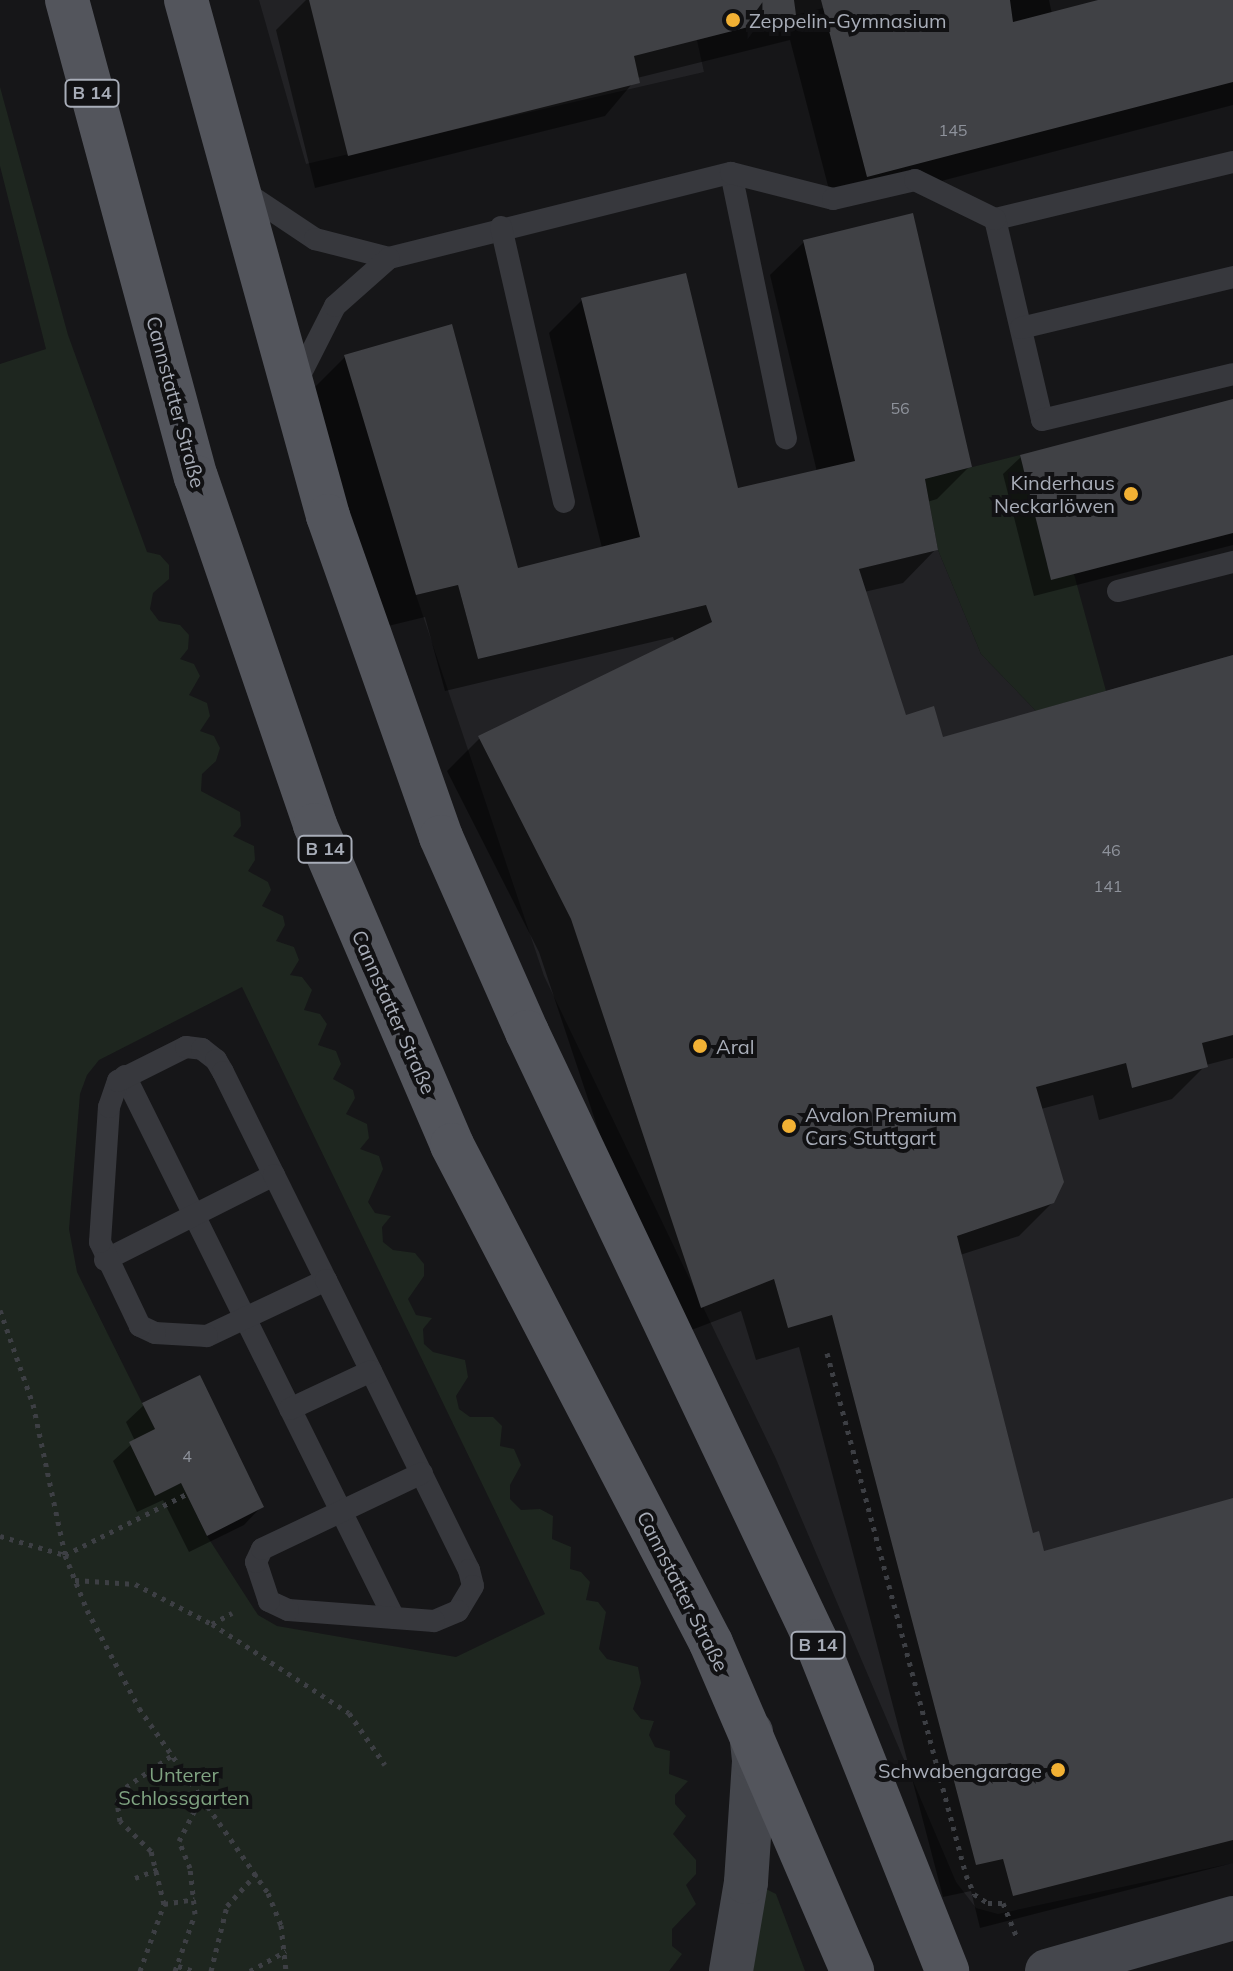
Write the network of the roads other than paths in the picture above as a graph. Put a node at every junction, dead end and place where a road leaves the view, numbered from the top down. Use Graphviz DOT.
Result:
graph roads {
  1 [pos="67,0"];
  2 [pos="186,0"];
  3 [pos="1233,162"];
  4 [pos="731,173"];
  5 [pos="234,181"];
  6 [pos="995,219"];
  7 [pos="501,227"];
  8 [pos="389,258"];
  9 [pos="1233,277"];
  10 [pos="1021,328"];
  11 [pos="1233,374"];
  12 [pos="293,393"];
  13 [pos="786,438"];
  14 [pos="564,502"];
  15 [pos="1233,562"];
  16 [pos="1118,591"];
  17 [pos="125,1076"];
  18 [pos="274,1175"];
  19 [pos="194,1215"];
  20 [pos="105,1260"];
  21 [pos="326,1280"];
  22 [pos="245,1318"];
  23 [pos="371,1371"];
  24 [pos="290,1409"];
  25 [pos="422,1473"];
  26 [pos="341,1511"];
  27 [pos="394,1618"];
  28 [pos="751,1729"];
  29 [pos="1233,1918"];
  30 [pos="731,1971"];
  31 [pos="852,1971"];
  32 [pos="947,1971"];
  33 [pos="1047,1971"];
  1 -- 28 [label="main road, Cannstatter Straße / B 14"];
  2 -- 5 [label="main road, B 14"];
  3 -- 6 [label="lane"];
  4 -- 6 [label="lane"];
  4 -- 7 [label="lane"];
  4 -- 13 [label="lane"];
  5 -- 8 [label="lane"];
  5 -- 12 [label="main road, B 14"];
  6 -- 10 [label="lane"];
  7 -- 8 [label="lane"];
  7 -- 14 [label="lane"];
  8 -- 12 [label="lane"];
  9 -- 10 [label="lane"];
  10 -- 11 [label="lane"];
  12 -- 32 [label="main road, B 14"];
  15 -- 16 [label="lane"];
  17 -- 18 [label="lane"];
  17 -- 19 [label="lane"];
  17 -- 20 [label="lane"];
  18 -- 19 [label="lane"];
  18 -- 21 [label="lane"];
  19 -- 20 [label="lane"];
  19 -- 22 [label="lane"];
  20 -- 22 [label="lane"];
  21 -- 22 [label="lane"];
  21 -- 23 [label="lane"];
  22 -- 24 [label="lane"];
  23 -- 24 [label="lane"];
  23 -- 25 [label="lane"];
  24 -- 26 [label="lane"];
  25 -- 26 [label="lane"];
  25 -- 27 [label="lane"];
  26 -- 27 [label="lane"];
  26 -- 27 [label="lane"];
  28 -- 30 [label="main road"];
  28 -- 31 [label="main road, Cannstatter Straße / B 14"];
  29 -- 33 [label="main road"];
}
